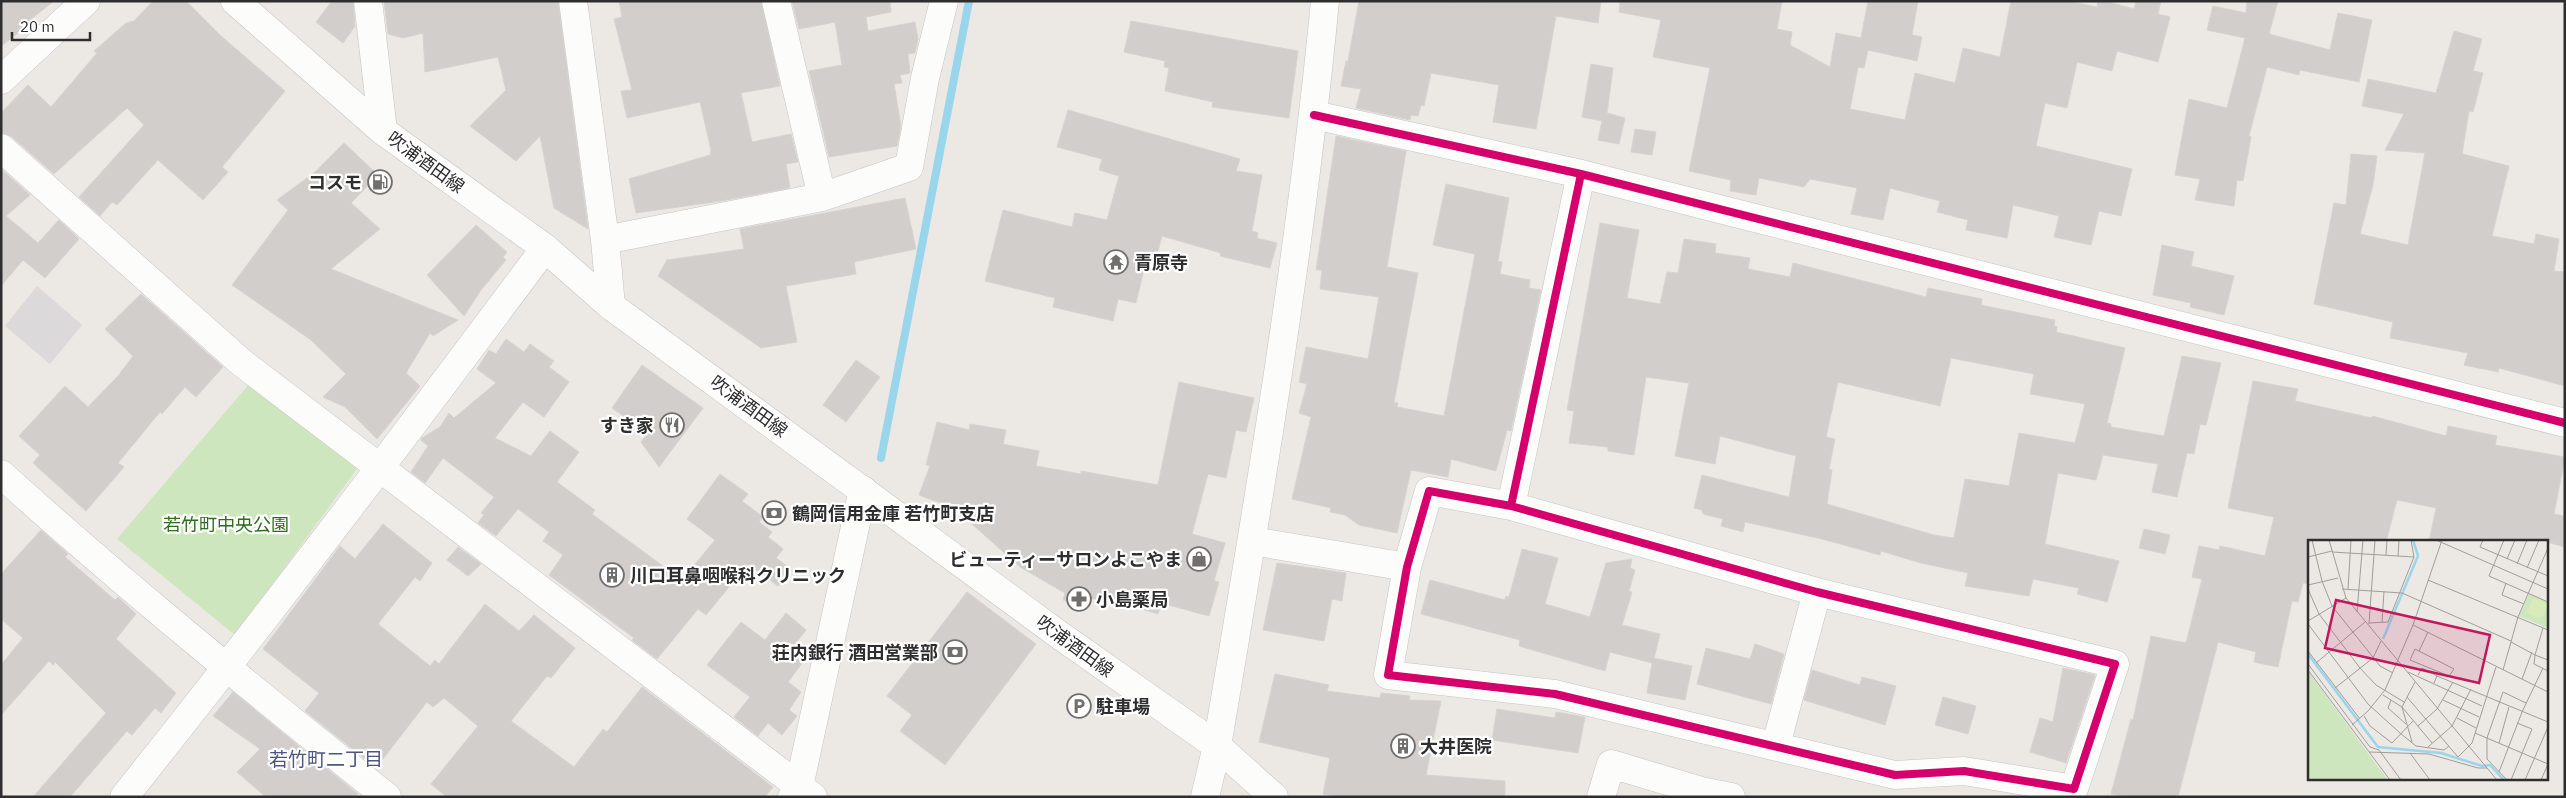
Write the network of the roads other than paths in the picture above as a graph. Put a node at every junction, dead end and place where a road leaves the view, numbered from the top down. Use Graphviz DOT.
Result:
graph roads {
  1 [pos="86,1"];
  2 [pos="235,1"];
  3 [pos="368,1"];
  4 [pos="573,1"];
  5 [pos="776,1"];
  6 [pos="944,1"];
  7 [pos="1325,1"];
  8 [pos="1,80"];
  9 [pos="1314,115"];
  10 [pos="383,131"];
  11 [pos="1,148"];
  12 [pos="1580,174"];
  13 [pos="822,196"];
  14 [pos="605,240"];
  15 [pos="545,248"];
  16 [pos="611,306"];
  17 [pos="2565,423"];
  18 [pos="382,468"];
  19 [pos="1,474"];
  20 [pos="863,490"];
  21 [pos="1511,506"];
  22 [pos="1252,541"];
  23 [pos="1407,567"];
  24 [pos="1817,592"];
  25 [pos="227,669"];
  26 [pos="1776,745"];
  27 [pos="1217,746"];
  28 [pos="801,794"];
  29 [pos="1701,794"];
  30 [pos="124,797"];
  31 [pos="387,797"];
  32 [pos="1205,797"];
  33 [pos="1274,797"];
  34 [pos="1601,797"];
  35 [pos="1731,797"];
  1 -- 8 [label="street"];
  2 -- 10 [label="street, 吹浦酒田線"];
  3 -- 10 [label="street"];
  4 -- 14 [label="street"];
  5 -- 13 [label="street"];
  6 -- 13 [label="street"];
  7 -- 9 [label="street"];
  9 -- 12 [label="street"];
  9 -- 22 [label="street"];
  10 -- 15 [label="street, 吹浦酒田線"];
  11 -- 18 [label="street"];
  12 -- 17 [label="street"];
  12 -- 21 [label="street"];
  13 -- 14 [label="street"];
  14 -- 16 [label="street"];
  15 -- 16 [label="street, 吹浦酒田線"];
  15 -- 18 [label="street"];
  16 -- 20 [label="street, 吹浦酒田線"];
  18 -- 25 [label="street"];
  18 -- 28 [label="street"];
  19 -- 25 [label="street"];
  20 -- 27 [label="street, 吹浦酒田線"];
  20 -- 28 [label="street"];
  21 -- 23 [label="street"];
  21 -- 24 [label="street"];
  22 -- 23 [label="street"];
  22 -- 27 [label="street"];
  23 -- 26 [label="street"];
  24 -- 26 [label="street"];
  24 -- 26 [label="street"];
  25 -- 30 [label="street"];
  25 -- 31 [label="street"];
  27 -- 32 [label="street"];
  27 -- 33 [label="street, 吹浦酒田線"];
  29 -- 34 [label="street"];
  29 -- 35 [label="street"];
}
